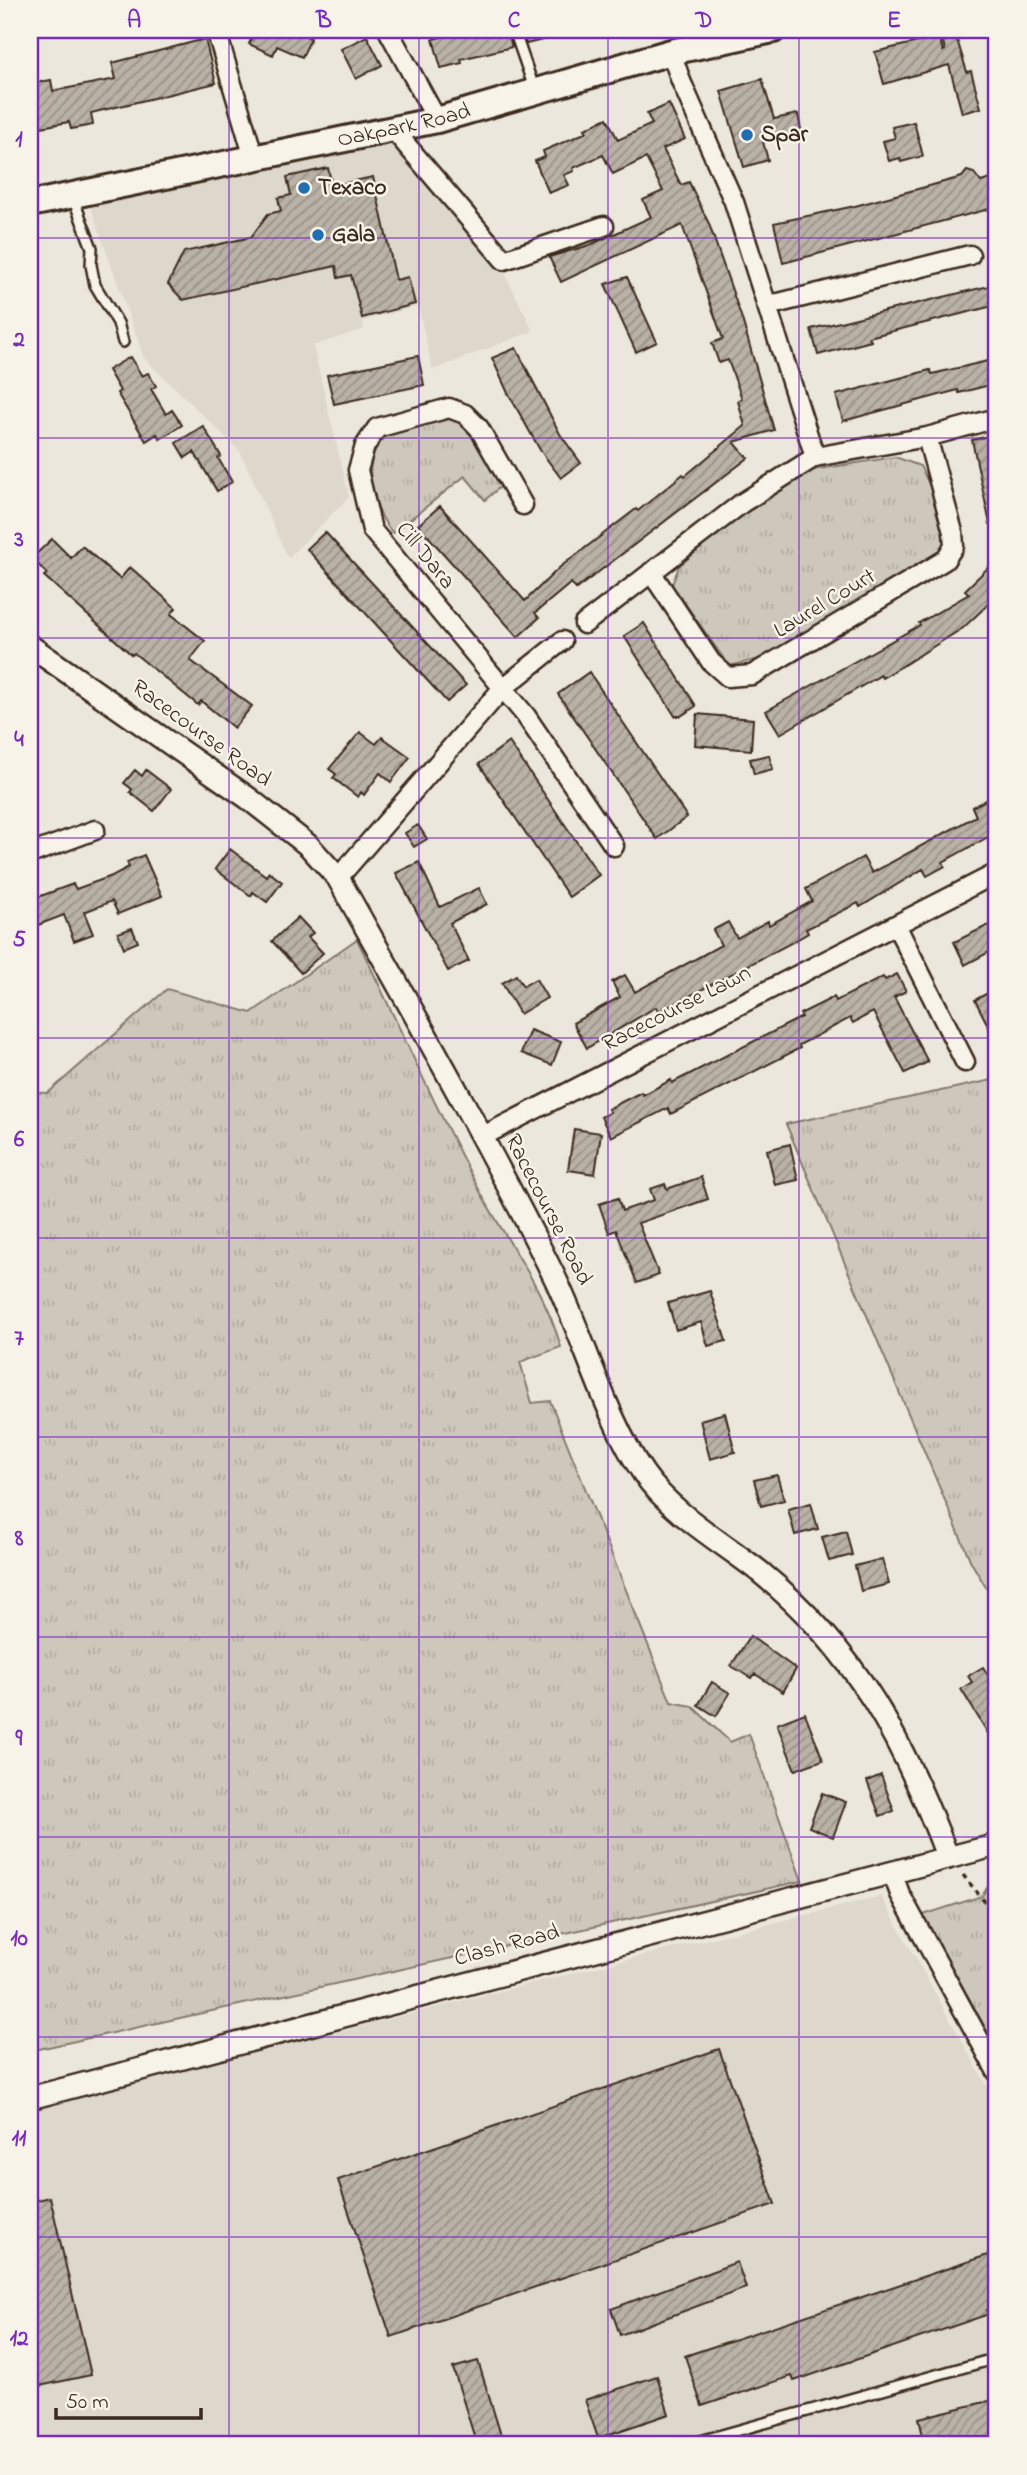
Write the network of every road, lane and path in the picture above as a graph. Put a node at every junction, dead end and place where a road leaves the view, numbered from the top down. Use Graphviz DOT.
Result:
graph roads {
  1 [pos="216,30"];
  2 [pos="388,30"];
  3 [pos="514,30"];
  4 [pos="773,30"];
  5 [pos="720,35"];
  6 [pos="671,52"];
  7 [pos="536,92"];
  8 [pos="437,120"];
  9 [pos="392,128"];
  10 [pos="254,158"];
  11 [pos="72,196"];
  12 [pos="30,204"];
  13 [pos="604,226"];
  14 [pos="970,255"];
  15 [pos="766,304"];
  16 [pos="123,342"];
  17 [pos="997,418"];
  18 [pos="928,437"];
  19 [pos="815,457"];
  20 [pos="523,505"];
  21 [pos="651,572"];
  22 [pos="584,624"];
  23 [pos="562,641"];
  24 [pos="30,646"];
  25 [pos="502,689"];
  26 [pos="95,830"];
  27 [pos="614,846"];
  28 [pos="30,854"];
  29 [pos="997,873"];
  30 [pos="338,878"];
  31 [pos="896,925"];
  32 [pos="965,1062"];
  33 [pos="481,1137"];
  34 [pos="997,1845"];
  35 [pos="948,1858"];
  36 [pos="892,1872"];
  37 [pos="997,1917"];
  38 [pos="997,2072"];
  39 [pos="30,2098"];
  40 [pos="997,2358"];
  41 [pos="686,2445"];
  1 -- 10 [label="street"];
  2 -- 8 [label="street"];
  3 -- 7 [label="lane"];
  4 -- 5 [label="main road, Oakpark Road"];
  5 -- 6 [label="main road, Oakpark Road"];
  6 -- 7 [label="main road, Oakpark Road"];
  6 -- 15 [label="street"];
  7 -- 8 [label="main road, Oakpark Road"];
  8 -- 9 [label="main road, Oakpark Road"];
  9 -- 10 [label="main road, Oakpark Road"];
  9 -- 13 [label="street"];
  10 -- 11 [label="main road, Oakpark Road"];
  11 -- 12 [label="main road, Oakpark Road"];
  11 -- 16 [label="lane"];
  14 -- 15 [label="street"];
  15 -- 19 [label="street"];
  17 -- 18 [label="street"];
  18 -- 19 [label="street"];
  18 -- 21 [label="street, Laurel Court"];
  19 -- 21 [label="street"];
  20 -- 25 [label="street, Cill Dara"];
  21 -- 22 [label="street"];
  23 -- 25 [label="street"];
  24 -- 30 [label="street, Racecourse Road"];
  25 -- 27 [label="street"];
  25 -- 30 [label="street"];
  26 -- 28 [label="street"];
  29 -- 31 [label="street, Racecourse Lawn"];
  30 -- 33 [label="street, Racecourse Road"];
  31 -- 32 [label="street"];
  31 -- 33 [label="street, Racecourse Lawn"];
  33 -- 35 [label="street, Racecourse Road"];
  34 -- 35 [label="street, Clash Road"];
  35 -- 36 [label="street, Clash Road"];
  35 -- 37 [label="path"];
  36 -- 38 [label="street"];
  36 -- 39 [label="street, Clash Road"];
  40 -- 41 [label="lane"];
}
